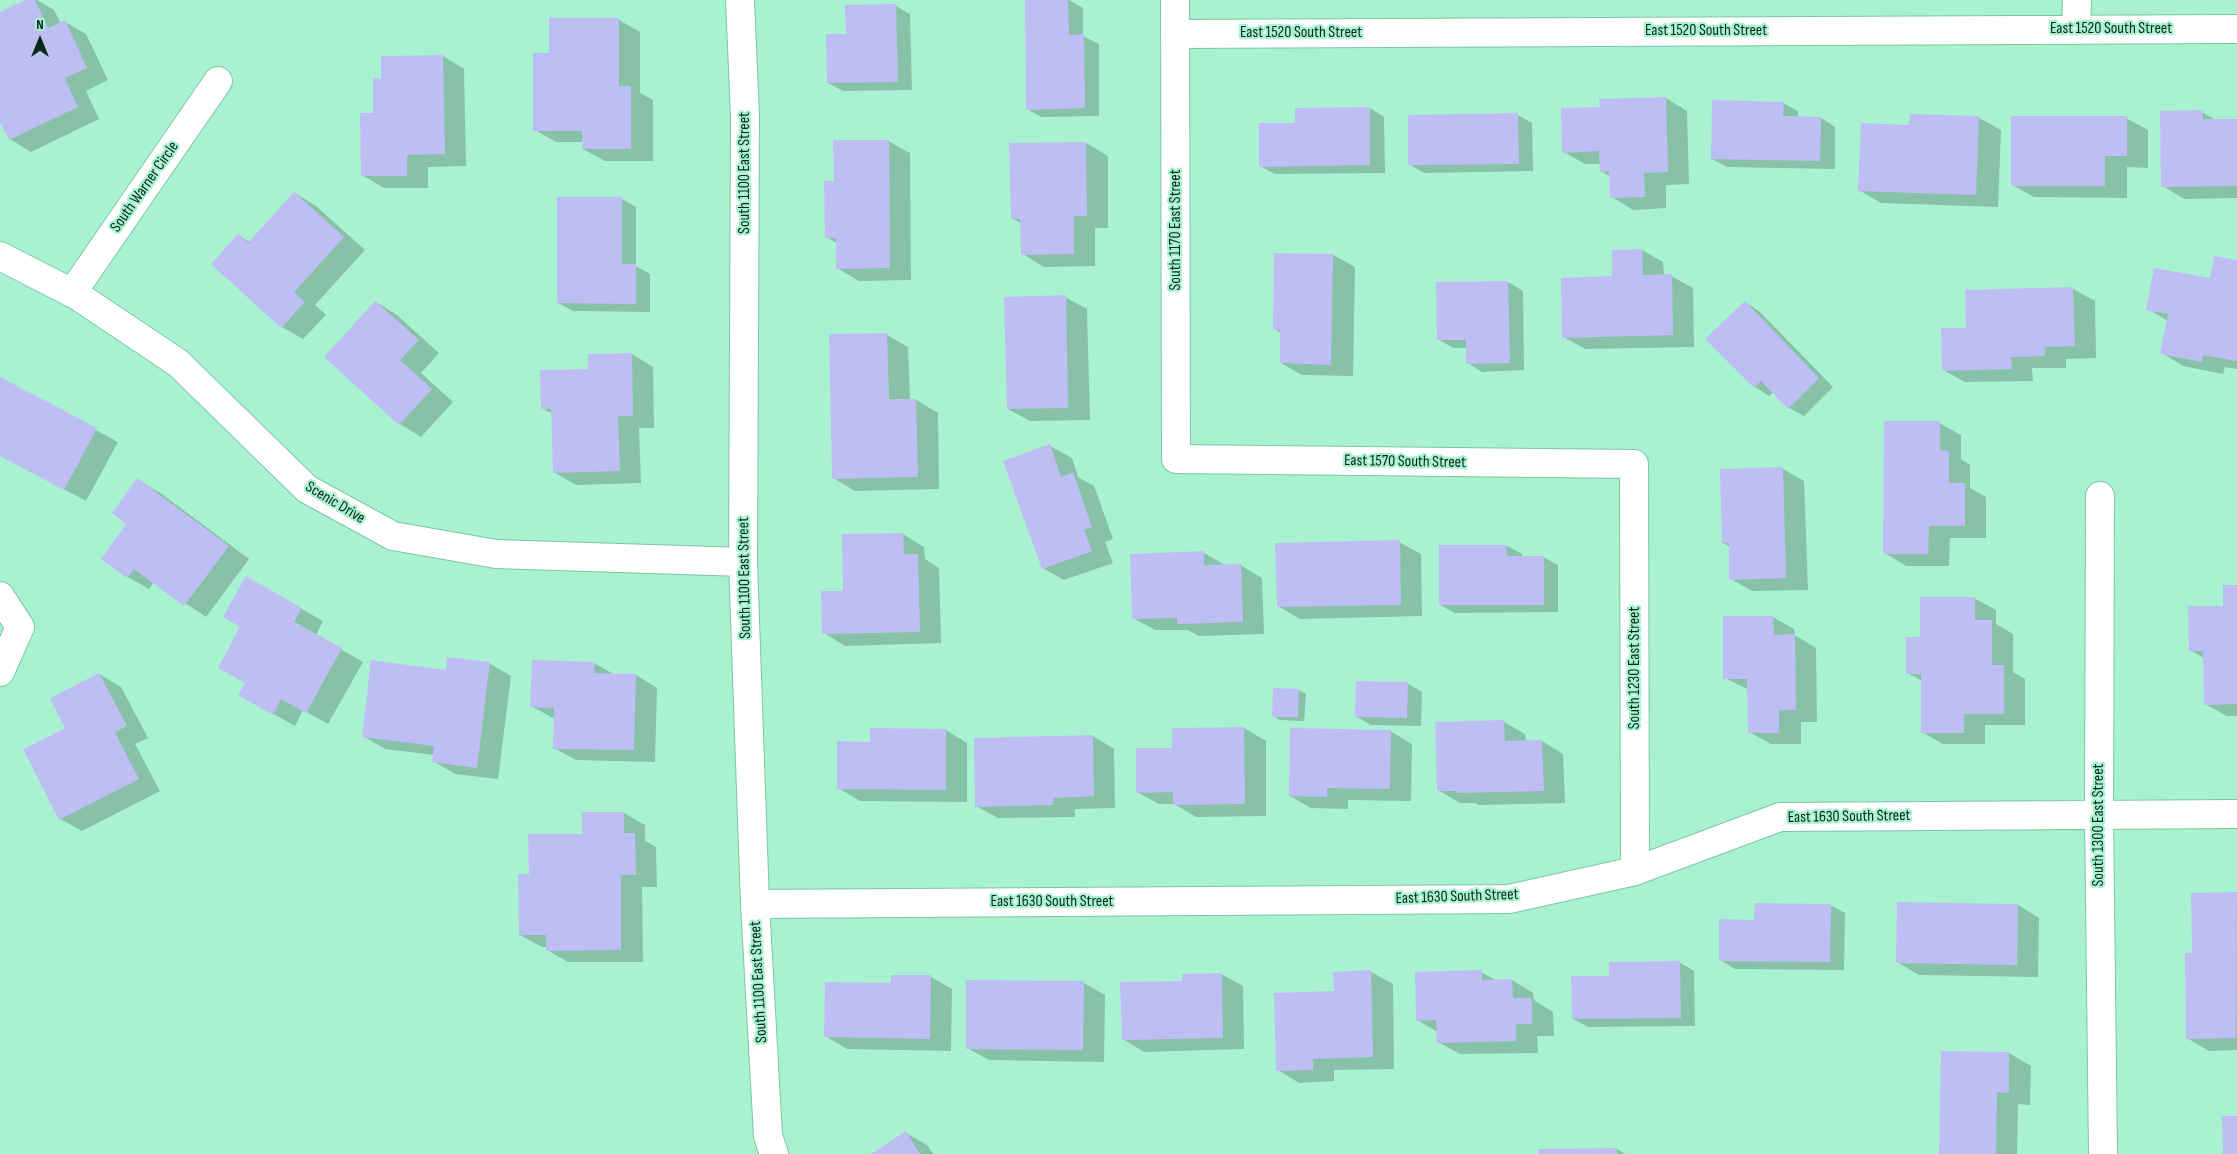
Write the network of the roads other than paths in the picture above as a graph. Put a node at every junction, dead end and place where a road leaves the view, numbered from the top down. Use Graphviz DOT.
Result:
graph roads {
  1 [pos="740,0"];
  2 [pos="1175,0"];
  3 [pos="2076,0"];
  4 [pos="2076,29"];
  5 [pos="2237,29"];
  6 [pos="1175,34"];
  7 [pos="218,82"];
  8 [pos="0,256"];
  9 [pos="72,293"];
  10 [pos="1176,460"];
  11 [pos="1634,464"];
  12 [pos="2100,496"];
  13 [pos="743,562"];
  14 [pos="0,596"];
  15 [pos="0,672"];
  16 [pos="2099,814"];
  17 [pos="2237,814"];
  18 [pos="1635,871"];
  19 [pos="755,904"];
  20 [pos="774,1154"];
  21 [pos="2102,1154"];
  1 -- 13 [label="street, South 1100 East Street"];
  2 -- 6 [label="street, South 1170 East Street"];
  3 -- 4 [label="street"];
  4 -- 5 [label="street, East 1520 South Street"];
  4 -- 6 [label="street, East 1520 South Street"];
  6 -- 10 [label="street, South 1170 East Street"];
  7 -- 9 [label="street, South Warner Circle"];
  8 -- 9 [label="street, Scenic Drive"];
  9 -- 13 [label="street, Scenic Drive"];
  10 -- 11 [label="street, East 1570 South Street"];
  11 -- 18 [label="street, South 1230 East Street"];
  12 -- 16 [label="street, South 1300 East Street"];
  13 -- 19 [label="street, South 1100 East Street"];
  14 -- 15 [label="street"];
  16 -- 17 [label="street, East 1630 South Street"];
  16 -- 18 [label="street, East 1630 South Street"];
  16 -- 21 [label="street, South 1300 East Street"];
  18 -- 19 [label="street, East 1630 South Street"];
  19 -- 20 [label="street, South 1100 East Street"];
}
